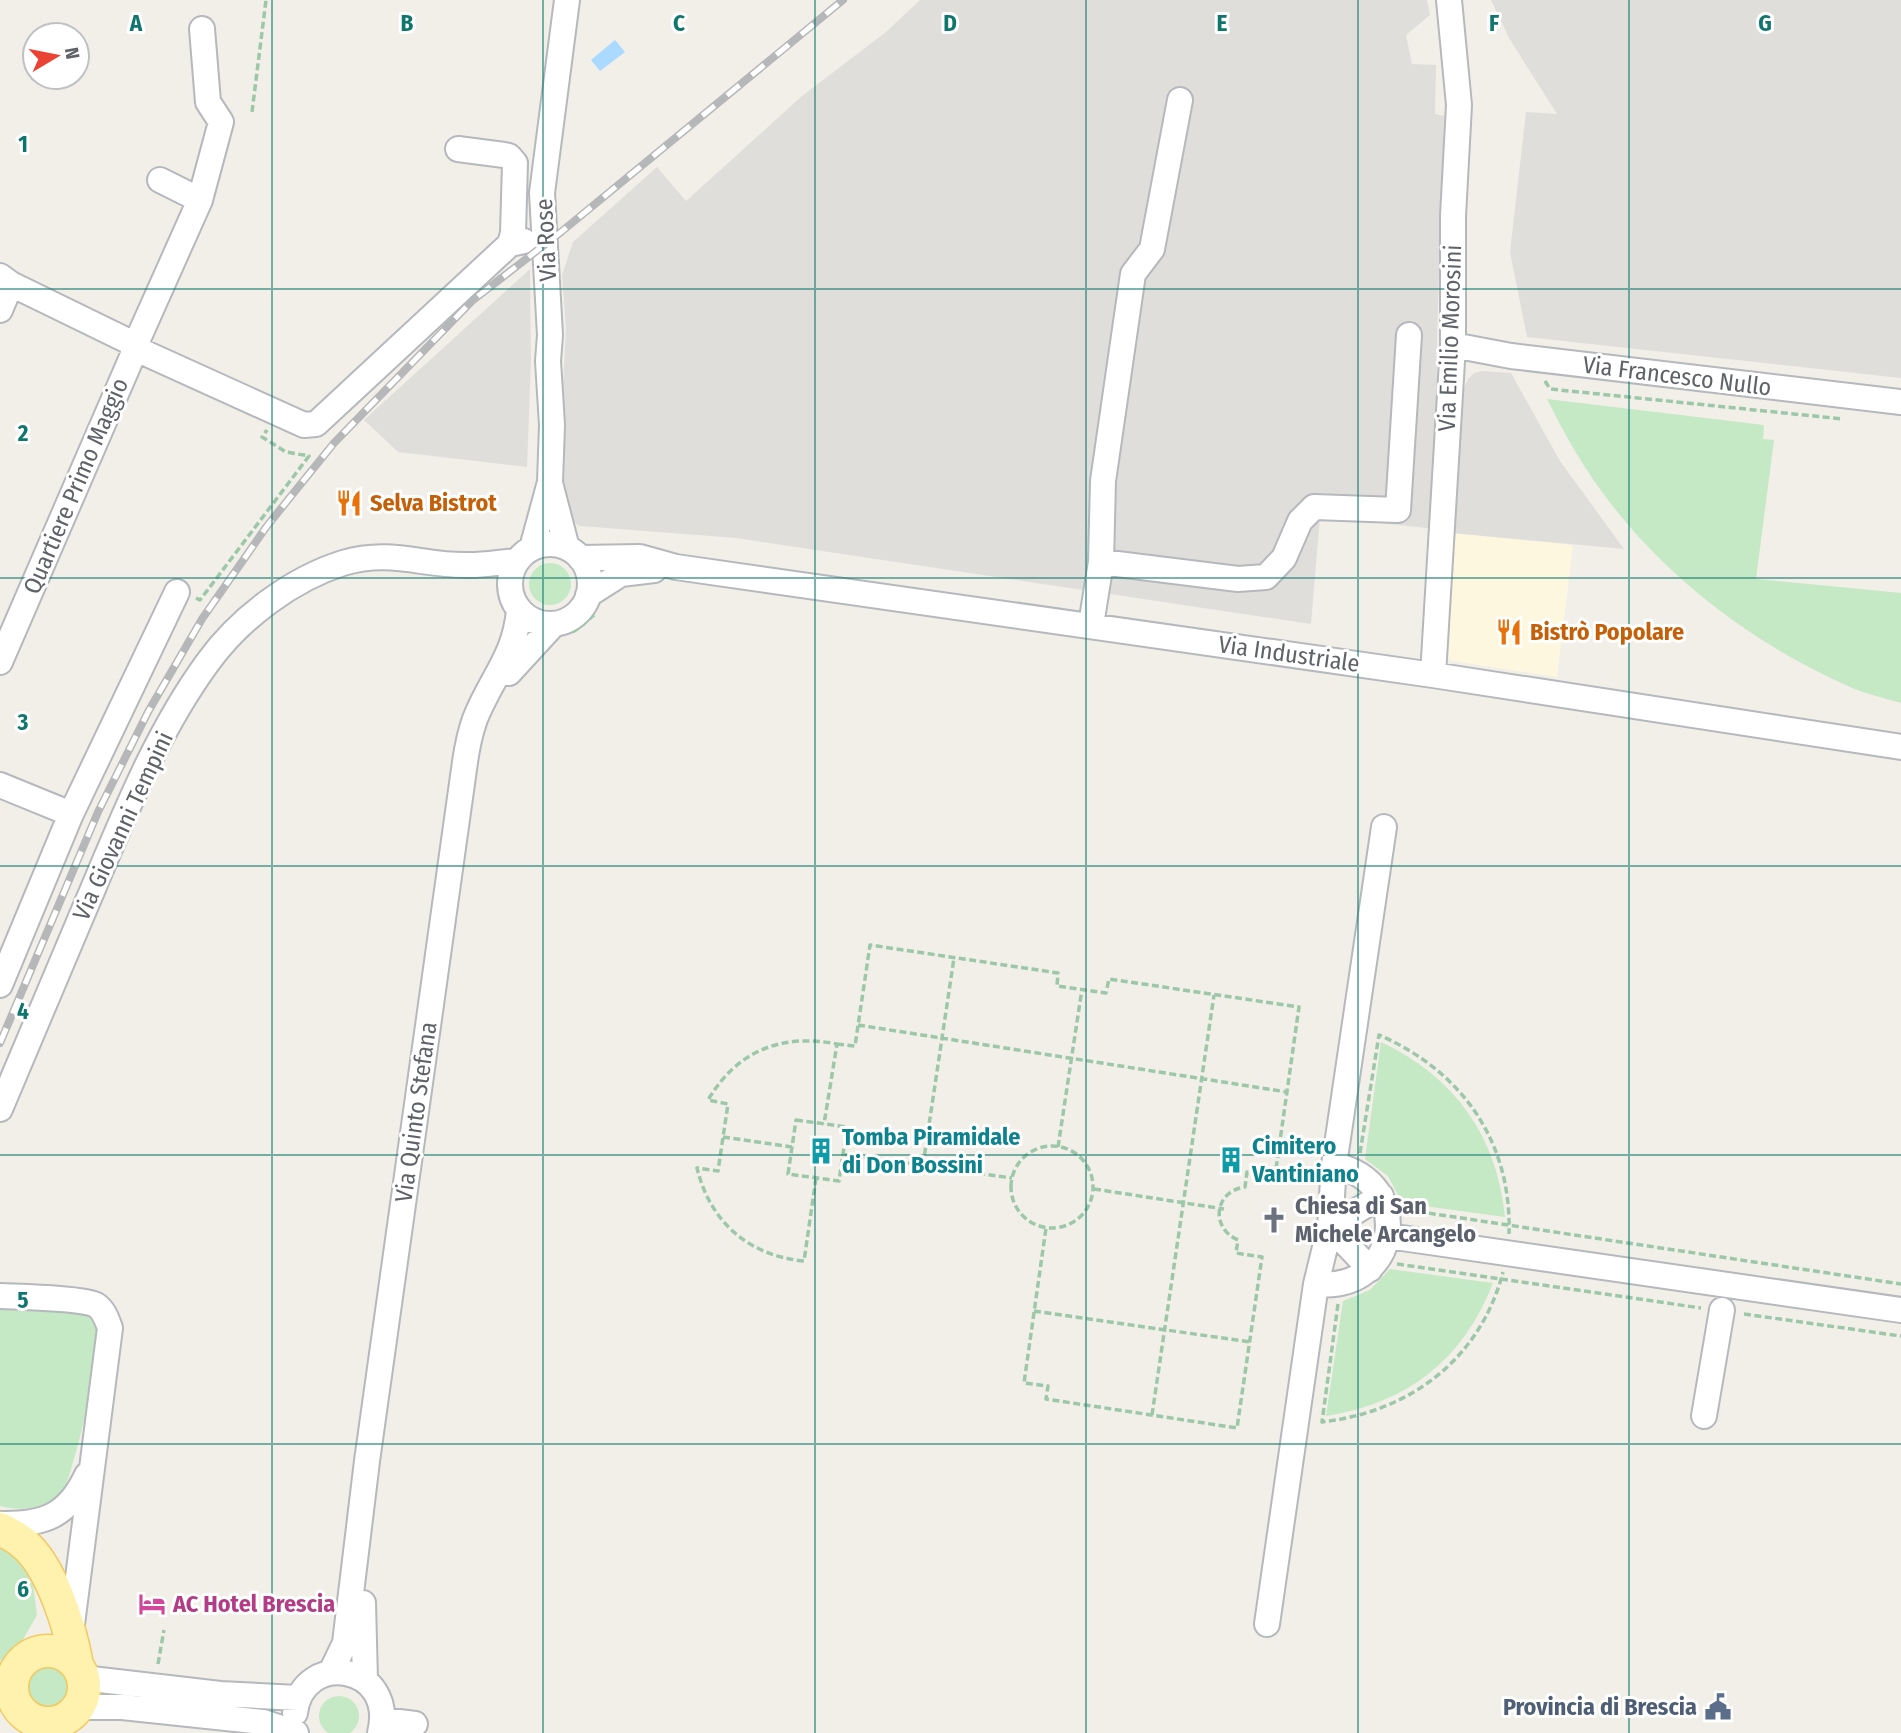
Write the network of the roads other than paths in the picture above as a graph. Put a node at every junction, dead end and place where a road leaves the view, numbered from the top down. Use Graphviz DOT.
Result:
graph roads {
  1 [pos="568,0"];
  2 [pos="1449,0"];
  3 [pos="202,29"];
  4 [pos="1180,100"];
  5 [pos="458,149"];
  6 [pos="160,180"];
  7 [pos="200,200"];
  8 [pos="6,280"];
  9 [pos="0,310"];
  10 [pos="1409,335"];
  11 [pos="1453,345"];
  12 [pos="134,348"];
  13 [pos="1901,402"];
  14 [pos="550,482"];
  15 [pos="573,553"];
  16 [pos="524,554"];
  17 [pos="1101,562"];
  18 [pos="463,566"];
  19 [pos="676,567"];
  20 [pos="177,592"];
  21 [pos="588,596"];
  22 [pos="516,603"];
  23 [pos="554,624"];
  24 [pos="1091,625"];
  25 [pos="0,662"];
  26 [pos="1433,676"];
  27 [pos="482,706"];
  28 [pos="1901,747"];
  29 [pos="0,785"];
  30 [pos="71,814"];
  31 [pos="1384,827"];
  32 [pos="0,985"];
  33 [pos="0,1109"];
  34 [pos="1345,1169"];
  35 [pos="1383,1201"];
  36 [pos="1330,1227"];
  37 [pos="1388,1236"];
  38 [pos="1373,1265"];
  39 [pos="1317,1284"];
  40 [pos="0,1296"];
  41 [pos="1722,1310"];
  42 [pos="1901,1310"];
  43 [pos="1704,1416"];
  44 [pos="91,1465"];
  45 [pos="360,1522"];
  46 [pos="0,1527"];
  47 [pos="56,1597"];
  48 [pos="1267,1624"];
  49 [pos="71,1633"];
  50 [pos="35,1653"];
  51 [pos="331,1672"];
  52 [pos="365,1679"];
  53 [pos="6,1682"];
  54 [pos="298,1698"];
  55 [pos="70,1701"];
  56 [pos="24,1722"];
  57 [pos="415,1724"];
  58 [pos="382,1727"];
  59 [pos="297,1733"];
  1 -- 14 [label="street, Via Rose"];
  2 -- 11 [label="street, Via Emilio Morosini"];
  3 -- 7 [label="street, Quartiere Primo Maggio"];
  4 -- 17 [label="street"];
  5 -- 12 [label="street, Quartiere Primo Maggio"];
  6 -- 7 [label="street"];
  7 -- 12 [label="street, Quartiere Primo Maggio"];
  8 -- 9 [label="street, Quartiere Primo Maggio"];
  8 -- 12 [label="street, Quartiere Primo Maggio"];
  10 -- 17 [label="street"];
  11 -- 13 [label="street, Via Francesco Nullo"];
  11 -- 26 [label="street, Via Emilio Morosini"];
  12 -- 25 [label="street, Quartiere Primo Maggio"];
  14 -- 15 [label="street, Via Rose"];
  14 -- 16 [label="street, Via Rose"];
  15 -- 16 [label="street"];
  15 -- 19 [label="street, Via Industriale"];
  15 -- 21 [label="street"];
  16 -- 18 [label="street, Via Giovanni Tempini"];
  16 -- 22 [label="street"];
  17 -- 24 [label="street"];
  18 -- 22 [label="street, Via Giovanni Tempini"];
  18 -- 33 [label="street, Via Giovanni Tempini"];
  19 -- 21 [label="street, Via Industriale"];
  19 -- 24 [label="street, Via Industriale"];
  20 -- 30 [label="street"];
  21 -- 23 [label="street"];
  22 -- 23 [label="street"];
  22 -- 27 [label="street, Via Quinto Stefana"];
  23 -- 27 [label="street, Via Quinto Stefana"];
  24 -- 26 [label="street, Via Industriale"];
  26 -- 28 [label="street, Via Industriale"];
  27 -- 45 [label="street, Via Quinto Stefana"];
  29 -- 30 [label="street"];
  30 -- 32 [label="street"];
  31 -- 34 [label="street"];
  34 -- 35 [label="street"];
  34 -- 36 [label="street"];
  35 -- 36 [label="street"];
  35 -- 37 [label="street"];
  36 -- 38 [label="street"];
  36 -- 39 [label="street"];
  37 -- 38 [label="street"];
  37 -- 42 [label="street"];
  38 -- 39 [label="street"];
  39 -- 48 [label="street"];
  40 -- 44 [label="street"];
  41 -- 43 [label="street"];
  44 -- 46 [label="street"];
  44 -- 49 [label="street"];
  45 -- 51 [label="street, Via Quinto Stefana"];
  45 -- 52 [label="street, Via Quinto Stefana"];
  46 -- 47 [label="main road"];
  47 -- 49 [label="main road"];
  47 -- 50 [label="main road"];
  49 -- 55 [label="main road"];
  50 -- 53 [label="main road"];
  50 -- 55 [label="main road"];
  51 -- 52 [label="street"];
  51 -- 54 [label="street"];
  52 -- 58 [label="street"];
  53 -- 56 [label="main road"];
  54 -- 55 [label="street"];
  54 -- 59 [label="street"];
  55 -- 56 [label="main road"];
  55 -- 59 [label="street"];
  57 -- 58 [label="street"];
}
